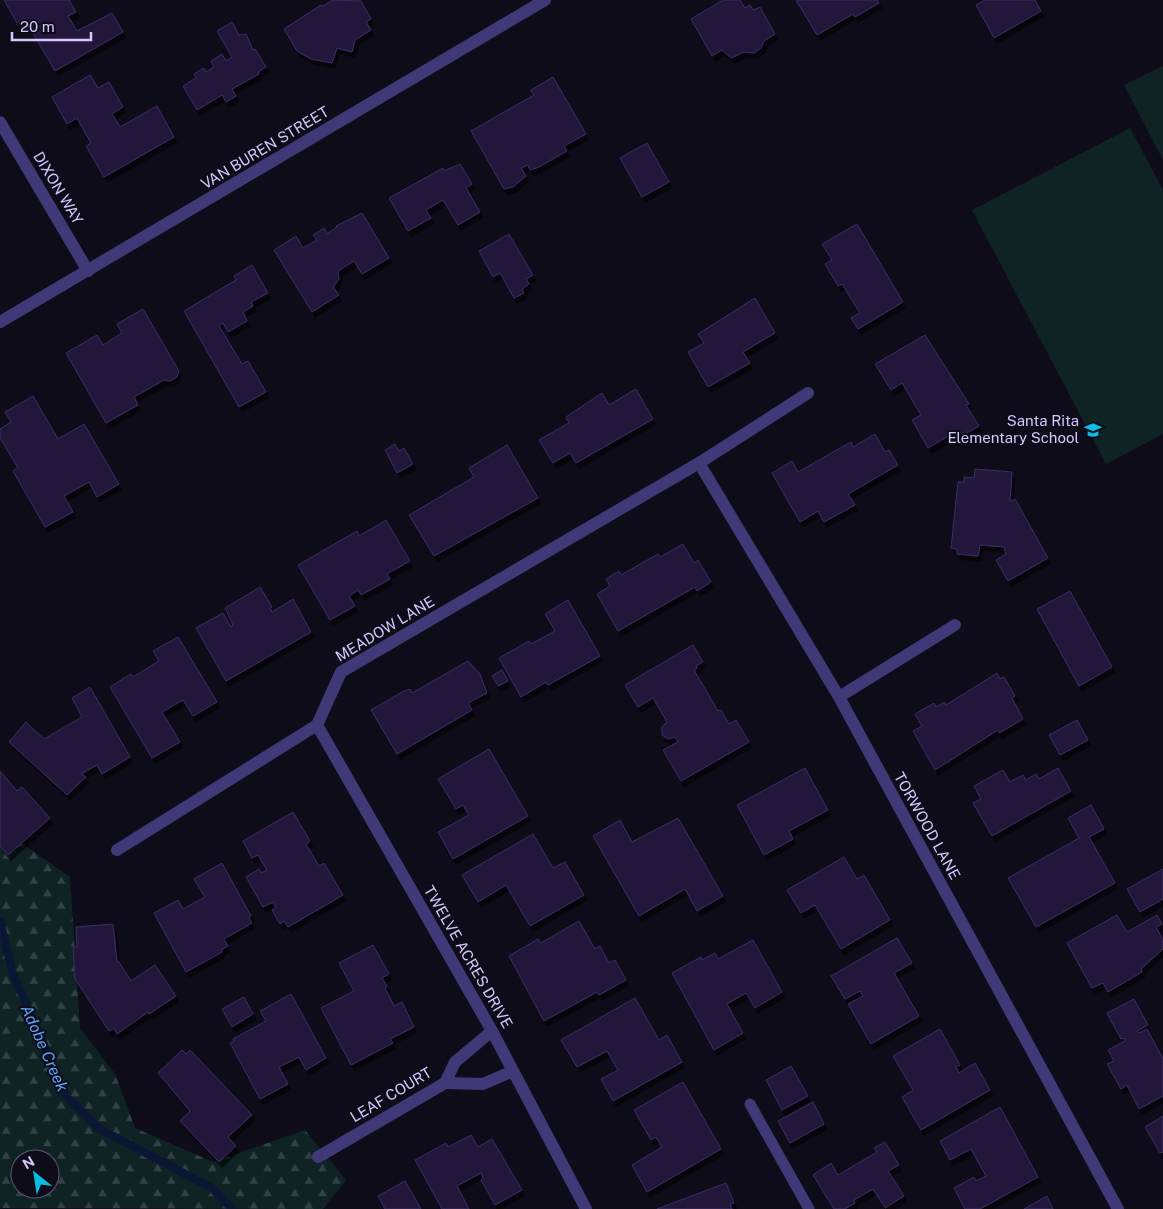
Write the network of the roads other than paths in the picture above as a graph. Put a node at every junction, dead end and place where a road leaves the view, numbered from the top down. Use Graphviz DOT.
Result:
graph roads {
  1 [pos="545,0"];
  2 [pos="0,122"];
  3 [pos="88,271"];
  4 [pos="0,322"];
  5 [pos="808,393"];
  6 [pos="699,463"];
  7 [pos="955,626"];
  8 [pos="839,697"];
  9 [pos="317,725"];
  10 [pos="117,850"];
  11 [pos="492,1031"];
  12 [pos="513,1071"];
  13 [pos="445,1082"];
  14 [pos="750,1104"];
  15 [pos="318,1157"];
  16 [pos="586,1209"];
  17 [pos="809,1209"];
  18 [pos="1118,1209"];
  1 -- 3 [label="street, VAN BUREN STREET"];
  2 -- 3 [label="street, DIXON WAY"];
  3 -- 4 [label="street, VAN BUREN STREET"];
  5 -- 6 [label="street, MEADOW LANE"];
  6 -- 8 [label="street, TORWOOD LANE"];
  6 -- 9 [label="street, MEADOW LANE"];
  7 -- 8 [label="street"];
  8 -- 18 [label="street, TORWOOD LANE"];
  9 -- 10 [label="street"];
  9 -- 11 [label="street, TWELVE ACRES DRIVE"];
  11 -- 12 [label="street, TWELVE ACRES DRIVE"];
  11 -- 13 [label="street, LEAF COURT"];
  12 -- 13 [label="street"];
  12 -- 16 [label="street, TWELVE ACRES DRIVE"];
  13 -- 15 [label="street, LEAF COURT"];
  14 -- 17 [label="lane"];
}
